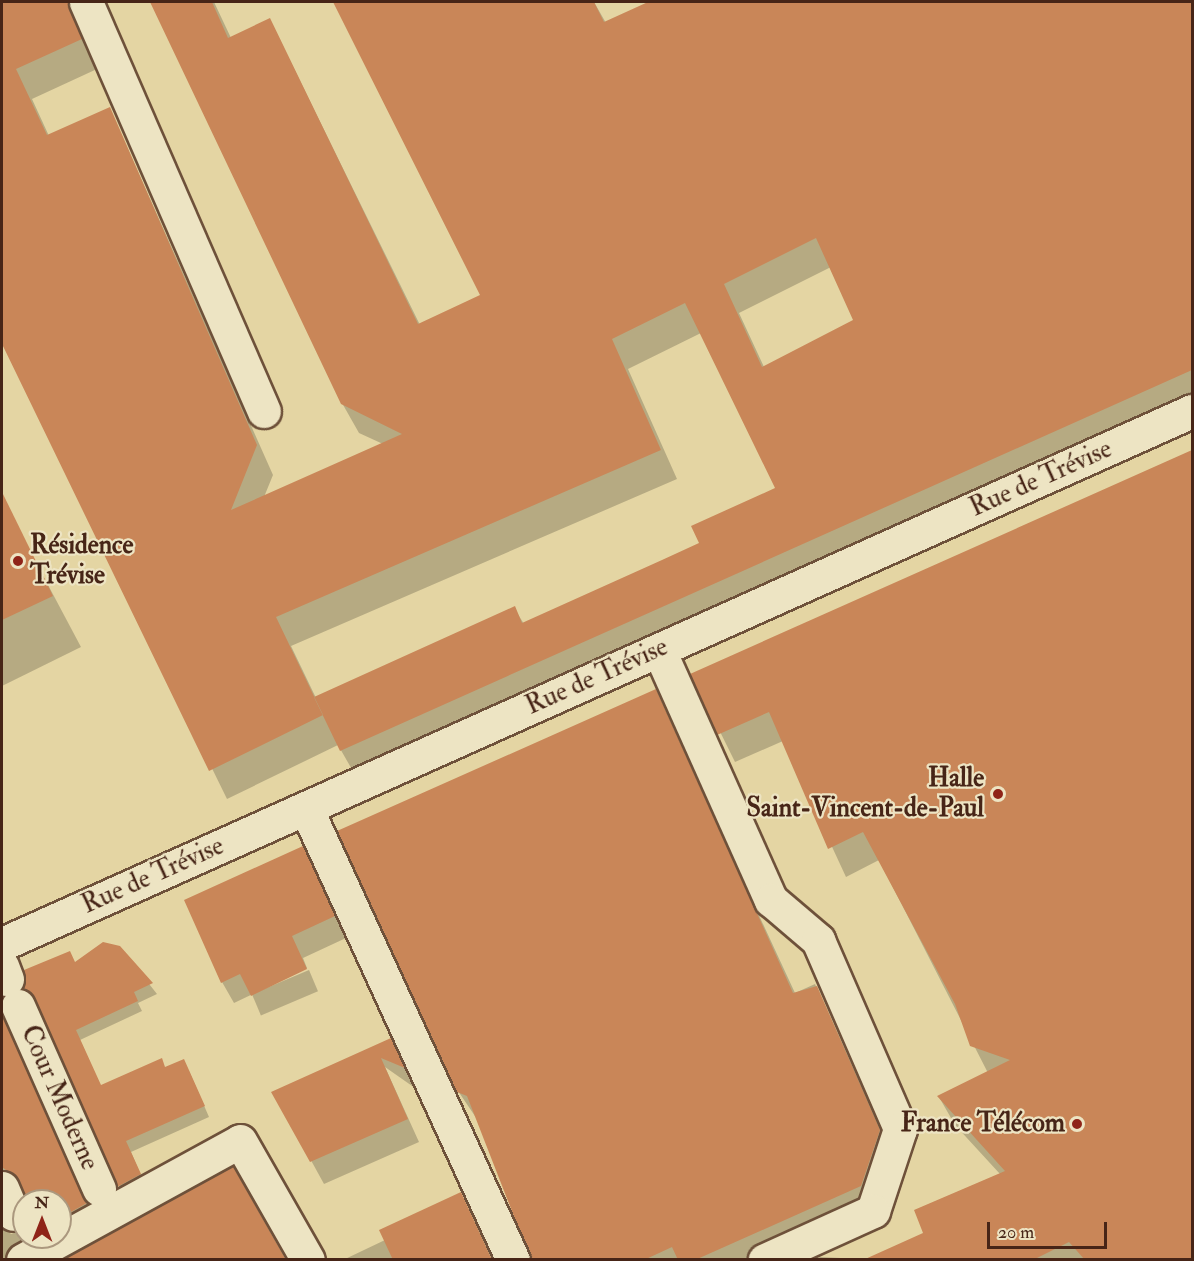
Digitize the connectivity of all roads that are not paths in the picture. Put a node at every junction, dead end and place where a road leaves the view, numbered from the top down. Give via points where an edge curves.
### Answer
1 (86, 2) edge
2 (264, 411) dead end
3 (1192, 411) edge
4 (659, 650) junction
5 (306, 808) junction
6 (2, 944) edge
7 (9, 984) edge
8 (99, 1189) dead end
9 (23, 1260) edge
10 (308, 1260) edge
11 (513, 1260) edge
12 (765, 1260) edge

1 - 2 street
3 - 4 street, Rue de Trévise
4 - 5 street, Rue de Trévise
4 - 12 street via 771,900 818,940 900,1129 873,1212
5 - 6 street, Rue de Trévise
5 - 11 street
7 - 8 street, Cour Moderne
9 - 10 street via 240,1141

